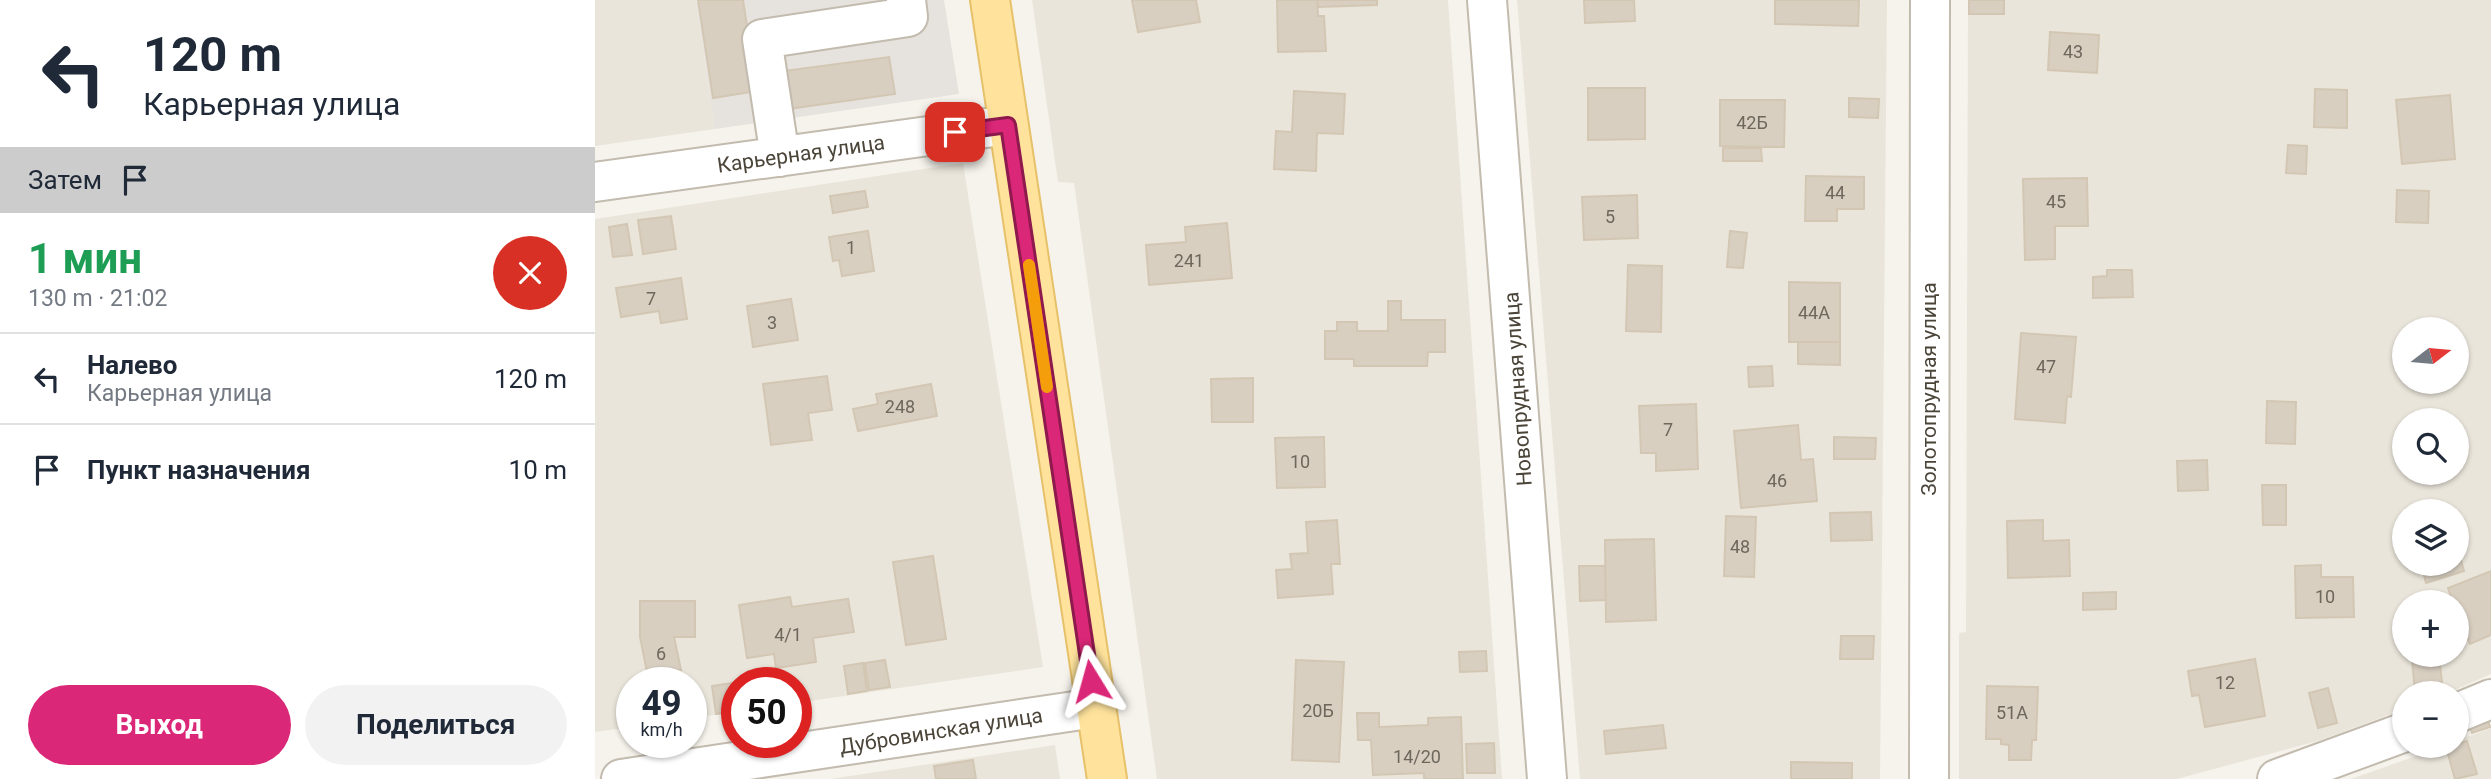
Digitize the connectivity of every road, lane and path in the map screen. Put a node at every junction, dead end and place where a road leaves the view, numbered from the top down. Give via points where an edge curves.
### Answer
1 (906, 0) edge
2 (990, 0) edge
3 (1487, 0) edge
4 (1930, 0) edge
5 (1008, 125) junction
6 (780, 157) junction
7 (595, 183) edge
8 (2491, 699) edge
9 (1095, 708) junction
10 (2469, 708) edge
11 (2392, 737) edge
12 (621, 779) edge
13 (1107, 779) edge
14 (1547, 779) edge
15 (1929, 779) edge
16 (2277, 779) edge

1 - 6 street via 908,17 762,38
2 - 5 main road
3 - 14 street, Новопрудная улица
4 - 15 street, Золотопрудная улица
5 - 6 street, Карьерная улица
5 - 9 main road
6 - 7 street, Карьерная улица
8 - 10 street
9 - 12 street, Дубровинская улица
9 - 13 main road
11 - 16 street

